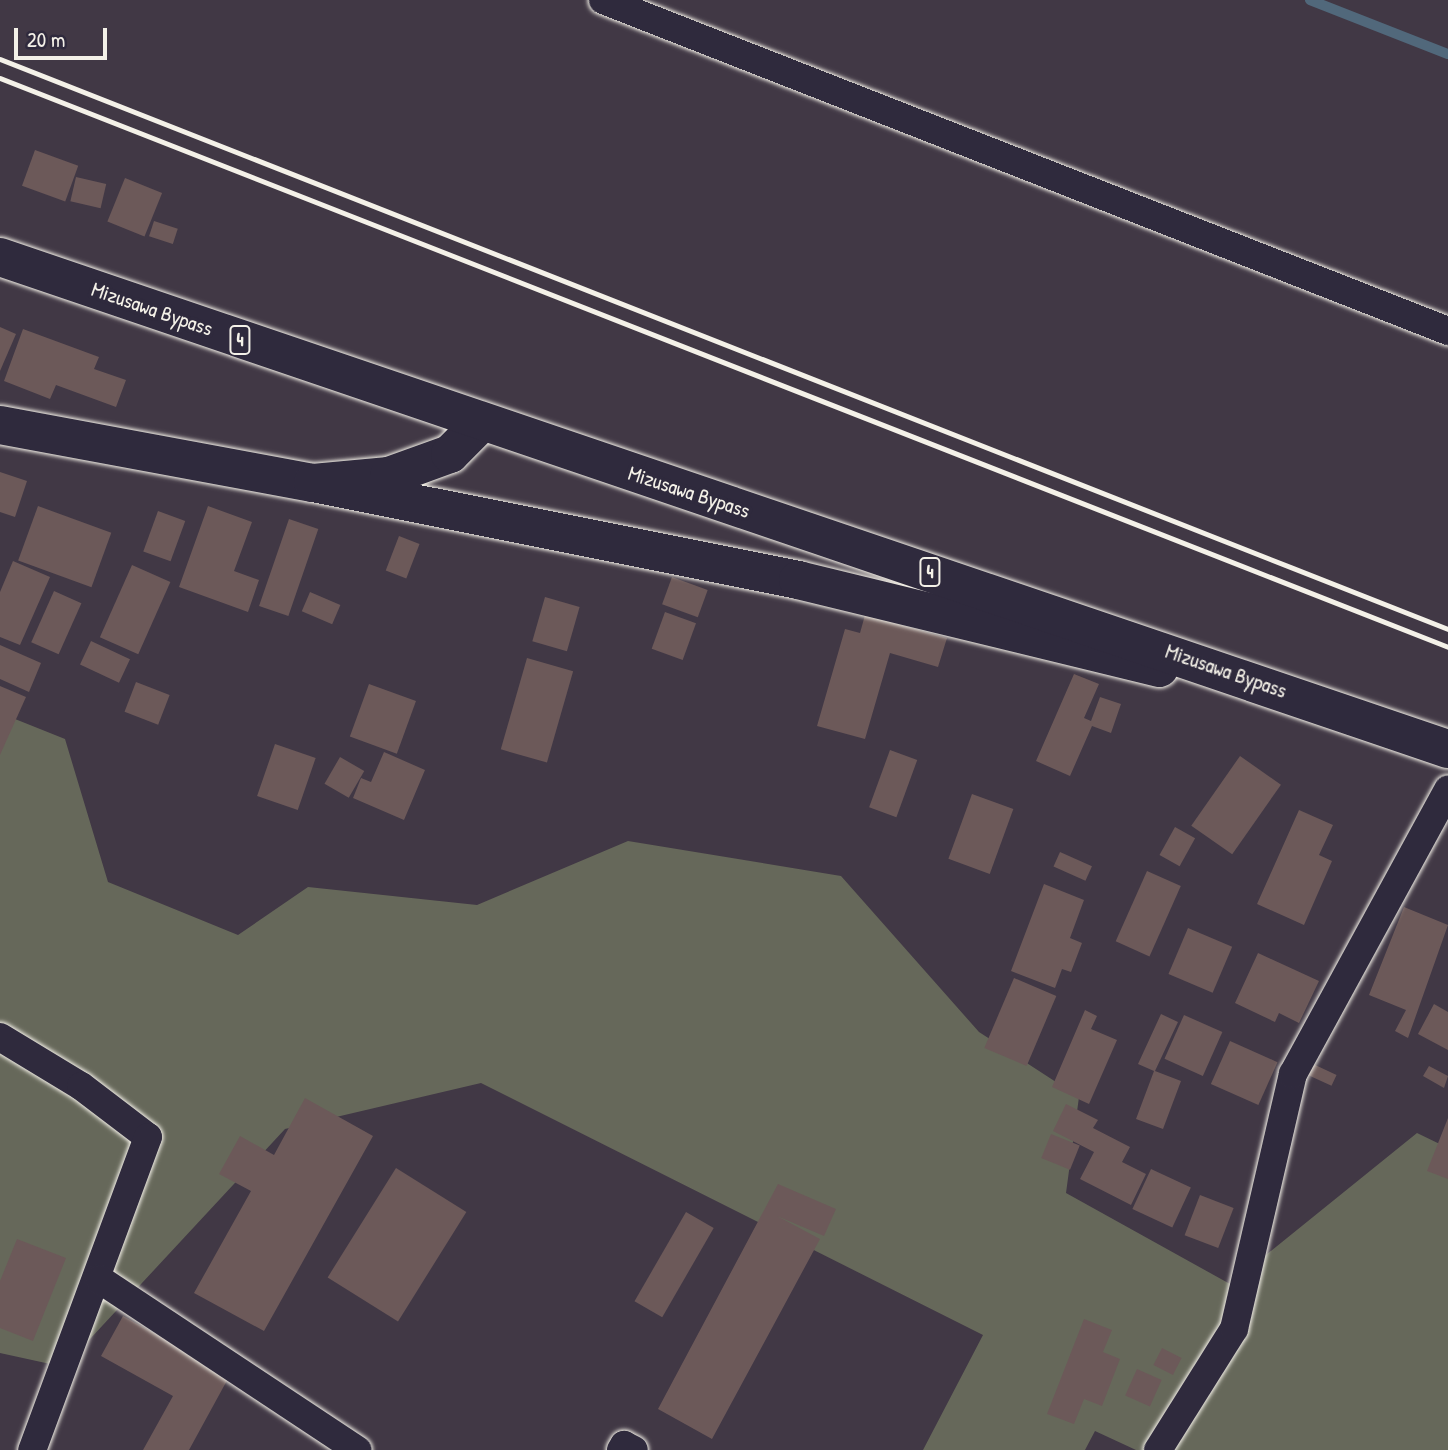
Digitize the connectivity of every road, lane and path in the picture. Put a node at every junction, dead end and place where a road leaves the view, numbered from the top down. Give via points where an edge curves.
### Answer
1 (603, 0) edge
2 (0, 257) edge
3 (1448, 331) edge
4 (481, 423) junction
5 (0, 425) edge
6 (313, 483) junction
7 (1378, 722) junction
8 (1448, 749) edge
9 (1448, 790) edge
10 (0, 1037) edge
11 (99, 1279) junction
12 (32, 1450) edge
13 (357, 1450) edge
14 (621, 1450) edge
15 (634, 1450) edge
16 (1158, 1450) edge

1 - 3 street
2 - 4 main road, Mizusawa Bypass / 4
4 - 6 main road via 450,454 389,476
4 - 7 main road, Mizusawa Bypass / 4
5 - 6 main road
6 - 7 main road via 812,583
7 - 8 main road, 4
9 - 16 street via 1293,1074 1234,1329 1206,1364
10 - 11 street via 81,1086 148,1137
11 - 12 street
11 - 13 street
14 - 15 street via 624,1445

